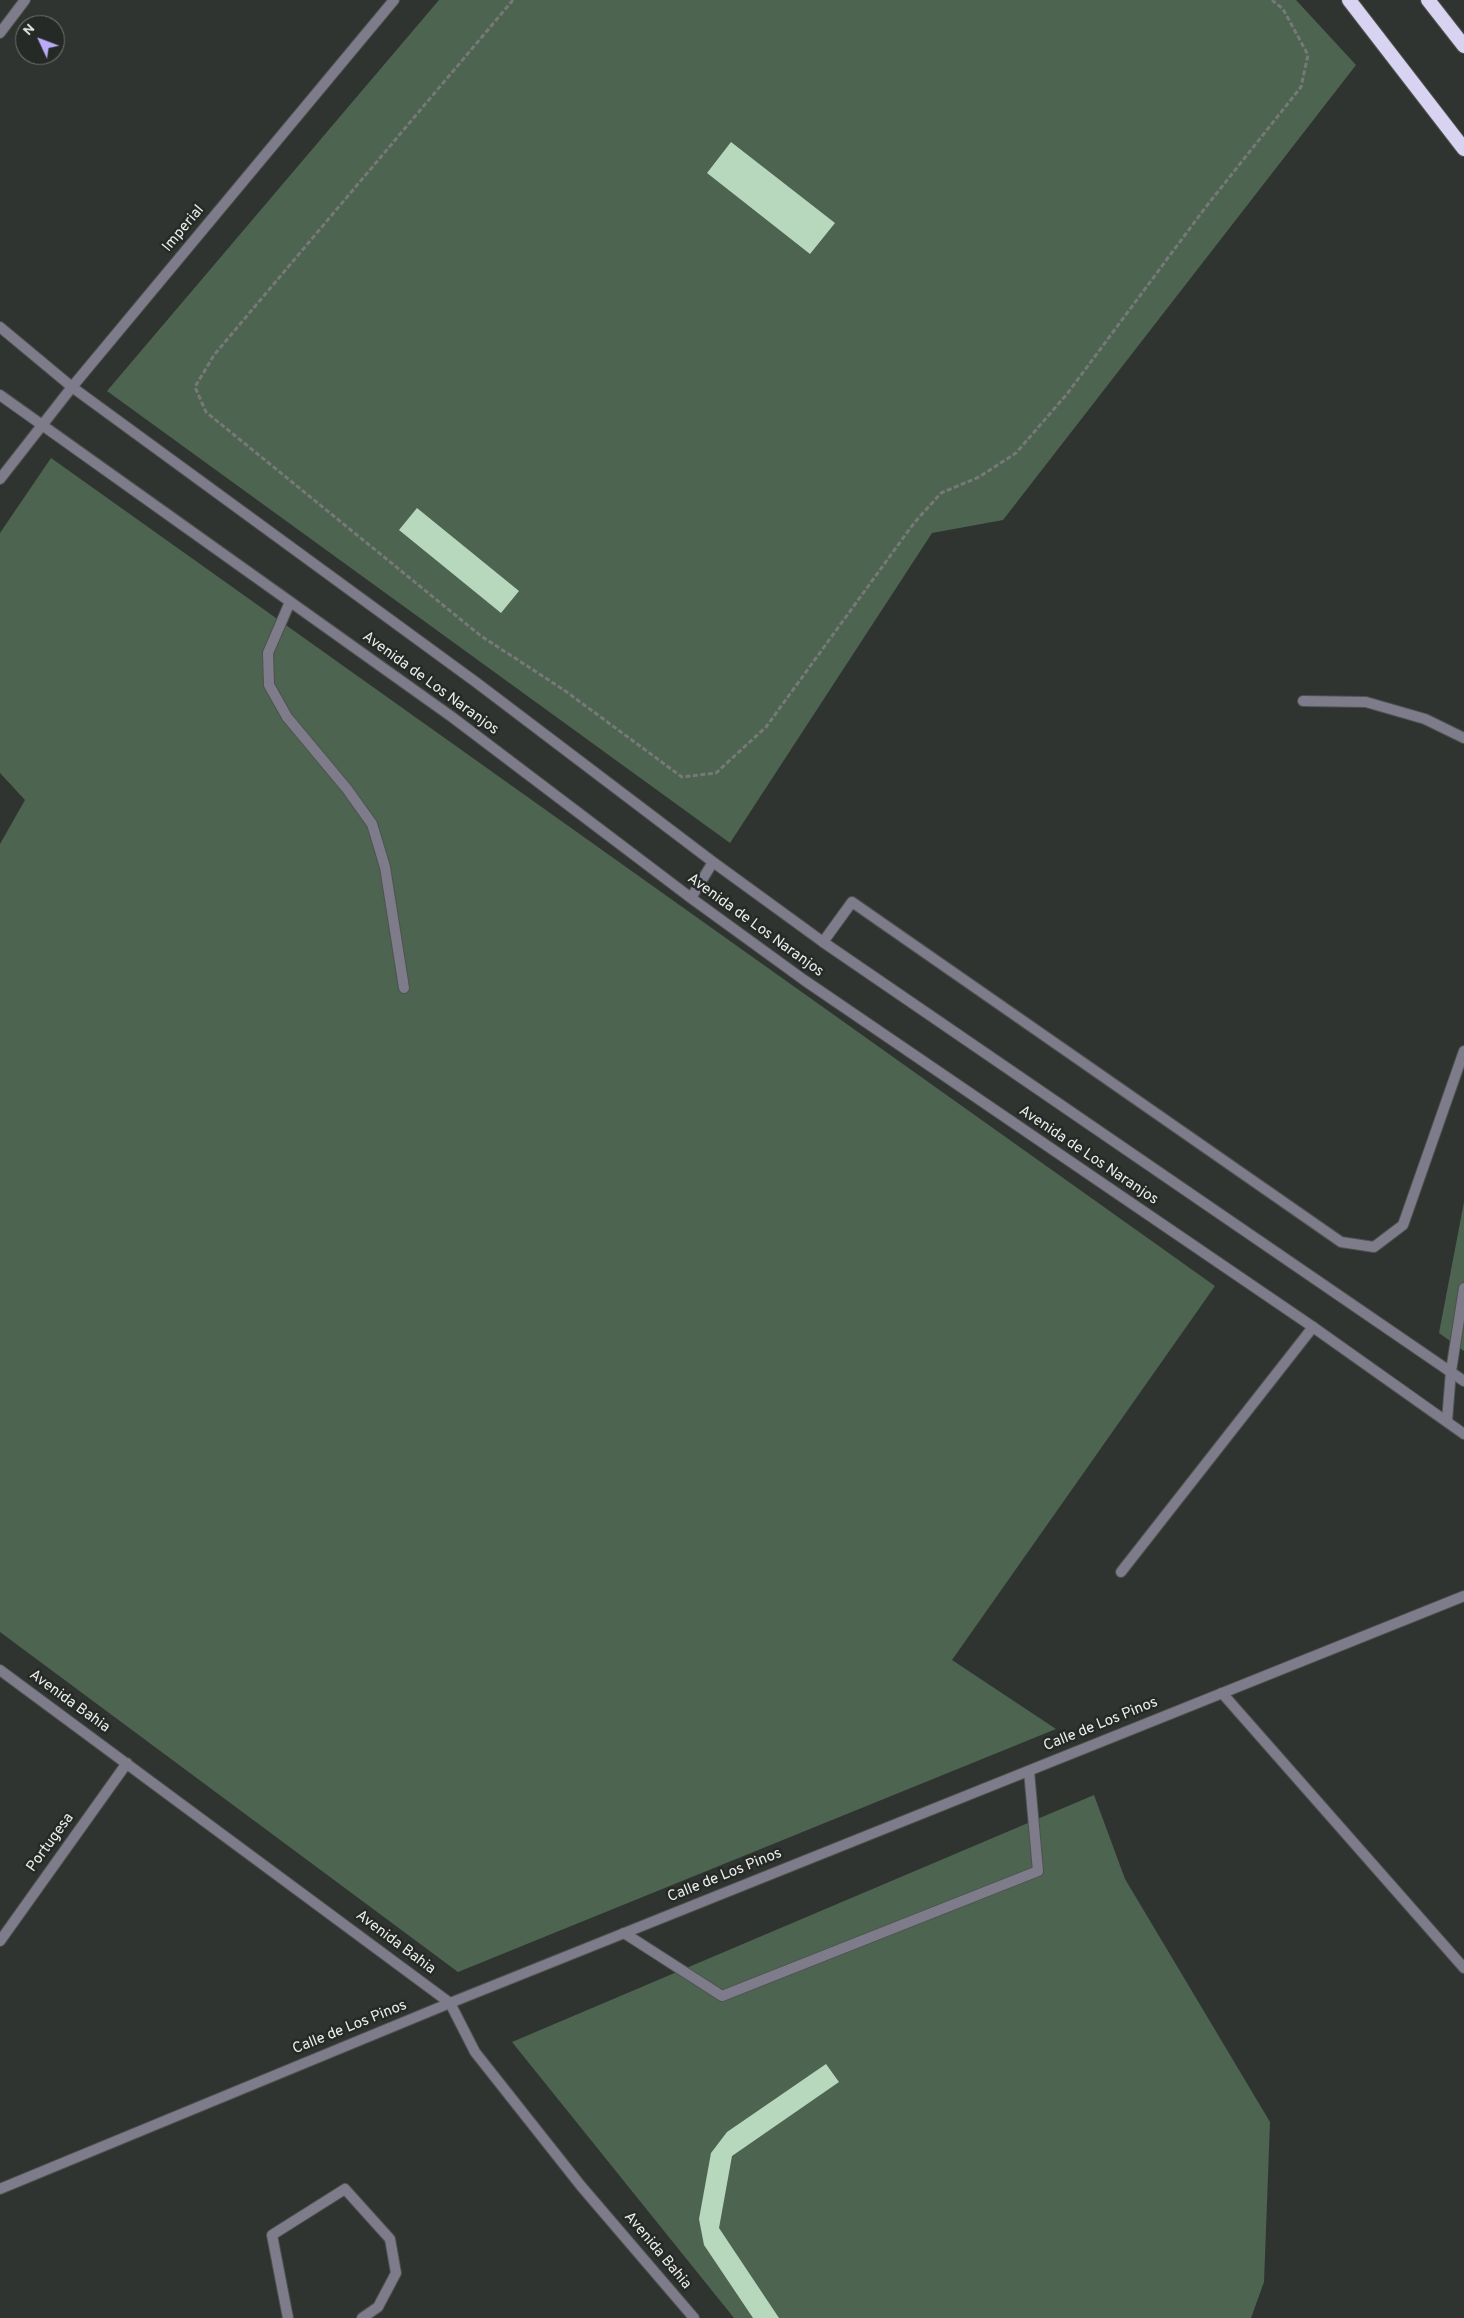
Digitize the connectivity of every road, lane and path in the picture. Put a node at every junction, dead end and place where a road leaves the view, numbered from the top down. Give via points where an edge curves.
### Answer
1 (25, 0) edge
2 (394, 0) edge
3 (512, 0) edge
4 (1272, 0) edge
5 (1349, 0) edge
6 (1428, 0) edge
7 (0, 33) edge
8 (1464, 46) edge
9 (1464, 150) edge
10 (0, 327) edge
11 (72, 387) junction
12 (0, 395) edge
13 (41, 425) junction
14 (0, 479) edge
15 (290, 602) junction
16 (1303, 701) dead end
17 (1464, 738) edge
18 (713, 862) junction
19 (691, 898) junction
20 (823, 942) junction
21 (404, 988) dead end
22 (1464, 1051) edge
23 (1464, 1288) edge
24 (1313, 1327) junction
25 (1451, 1371) junction
26 (1464, 1381) edge
27 (1447, 1421) junction
28 (1464, 1434) edge
29 (1121, 1572) dead end
30 (1464, 1596) edge
31 (0, 1670) edge
32 (1222, 1693) junction
33 (127, 1763) junction
34 (1029, 1771) junction
35 (624, 1933) junction
36 (0, 1941) edge
37 (1464, 1968) edge
38 (450, 2003) junction
39 (0, 2189) edge
40 (288, 2318) edge
41 (362, 2318) edge
42 (694, 2318) edge

1 - 7 street
2 - 11 street, Imperial
3 - 4 path via 214,355 195,386 206,412 481,636 564,690 682,777 716,773 766,727 914,523 941,493 979,477 1016,453 1067,394 1205,208 1301,86 1308,55 1283,9
5 - 9 highway
6 - 8 highway
10 - 11 street
11 - 13 street, Imperial
11 - 18 street, Avenida de Los Naranjos via 476,683
12 - 13 street
13 - 14 street, Imperial
13 - 15 street, Avenida de Los Naranjos
15 - 19 street, Avenida de Los Naranjos via 452,717
15 - 21 street via 268,653 269,685 287,717 372,824 386,867
16 - 17 street via 1366,702 1425,719
18 - 19 street
18 - 20 street, Avenida de Los Naranjos
19 - 24 street, Avenida de Los Naranjos via 804,980
20 - 22 street via 852,902 1341,1242 1374,1248 1403,1225
20 - 25 street, Avenida de Los Naranjos
23 - 25 street
24 - 27 street, Avenida de Los Naranjos
24 - 29 street
25 - 26 street, Avenida de Los Naranjos
25 - 27 street
27 - 28 street, Avenida de Los Naranjos
30 - 32 street, Calle de Los Pinos
31 - 33 street, Avenida Bahia
32 - 34 street, Calle de Los Pinos
32 - 37 street
33 - 36 street, Portugesa
33 - 38 street, Avenida Bahia
34 - 35 street, Calle de Los Pinos
34 - 35 street via 1038,1870 1028,1874 722,1996
35 - 38 street, Calle de Los Pinos
38 - 39 street, Calle de Los Pinos
38 - 42 street, Avenida Bahia via 475,2052 581,2186
40 - 41 street via 272,2235 345,2189 390,2240 396,2273 378,2307

